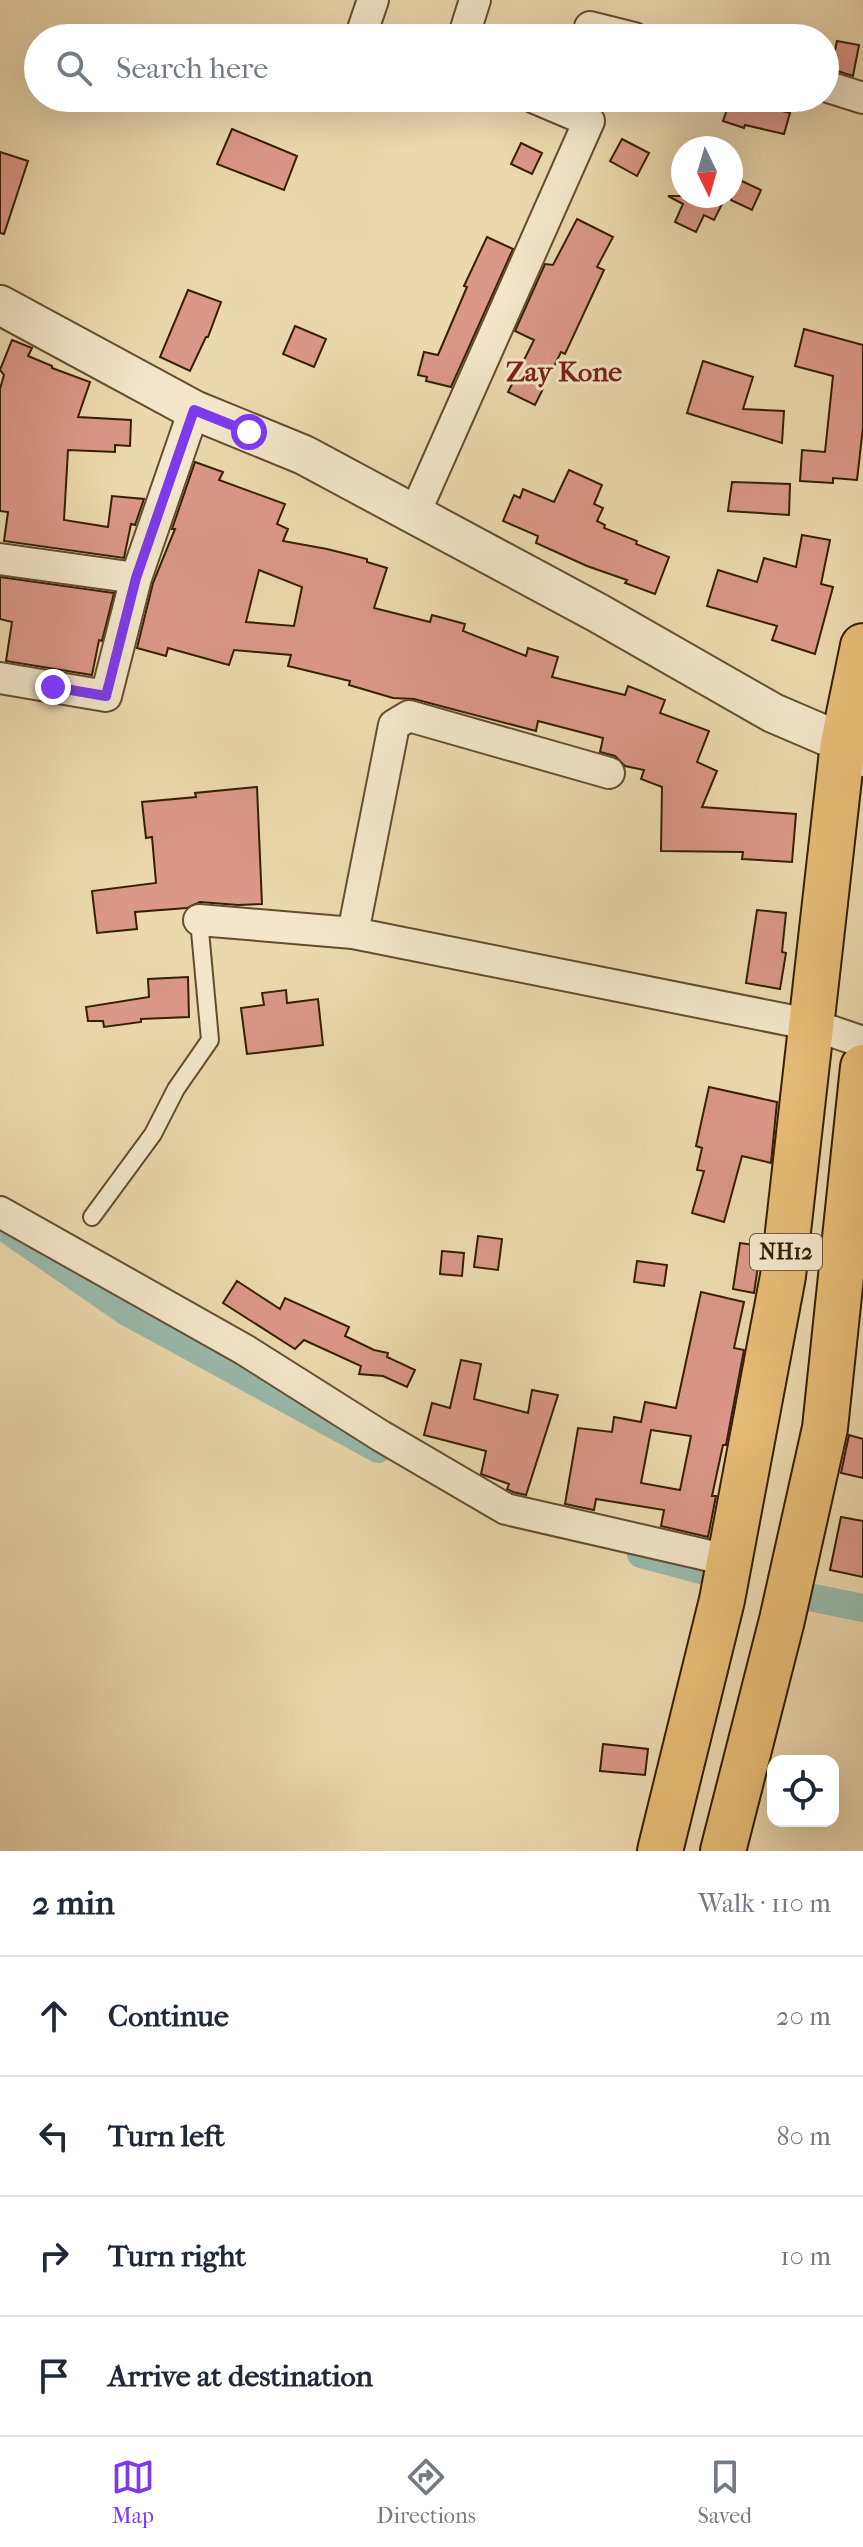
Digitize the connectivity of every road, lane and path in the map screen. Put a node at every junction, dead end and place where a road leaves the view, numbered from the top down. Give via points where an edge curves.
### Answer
1 (373, 0) edge
2 (475, 0) edge
3 (365, 24) edge
4 (467, 24) edge
5 (839, 90) edge
6 (863, 98) edge
7 (568, 112) edge
8 (0, 305) edge
9 (194, 410) junction
10 (414, 515) junction
11 (0, 559) edge
12 (136, 578) junction
13 (863, 646) edge
14 (0, 678) edge
15 (853, 750) edge
16 (609, 773) dead end
17 (199, 920) joint
18 (353, 933) junction
19 (813, 1025) junction
20 (863, 1042) edge
21 (863, 1067) edge
22 (0, 1212) edge
23 (92, 1217) dead end
24 (732, 1550) junction
25 (660, 1851) edge
26 (723, 1851) edge

1 - 3 street
2 - 4 street
5 - 6 street
7 - 10 street via 589,121
8 - 9 street
9 - 10 street via 304,455
9 - 12 street
10 - 15 street via 773,713
11 - 12 street
12 - 14 street via 106,696
13 - 15 highway, NH12
15 - 19 highway, NH12
16 - 18 street via 409,716 394,725
17 - 18 street
17 - 23 lane via 210,1040 153,1134
18 - 19 street
19 - 20 street
19 - 24 highway, NH12 via 783,1276
21 - 26 highway, NH12 via 825,1428
22 - 24 street via 245,1350 506,1509 719,1558
24 - 25 highway, NH12

